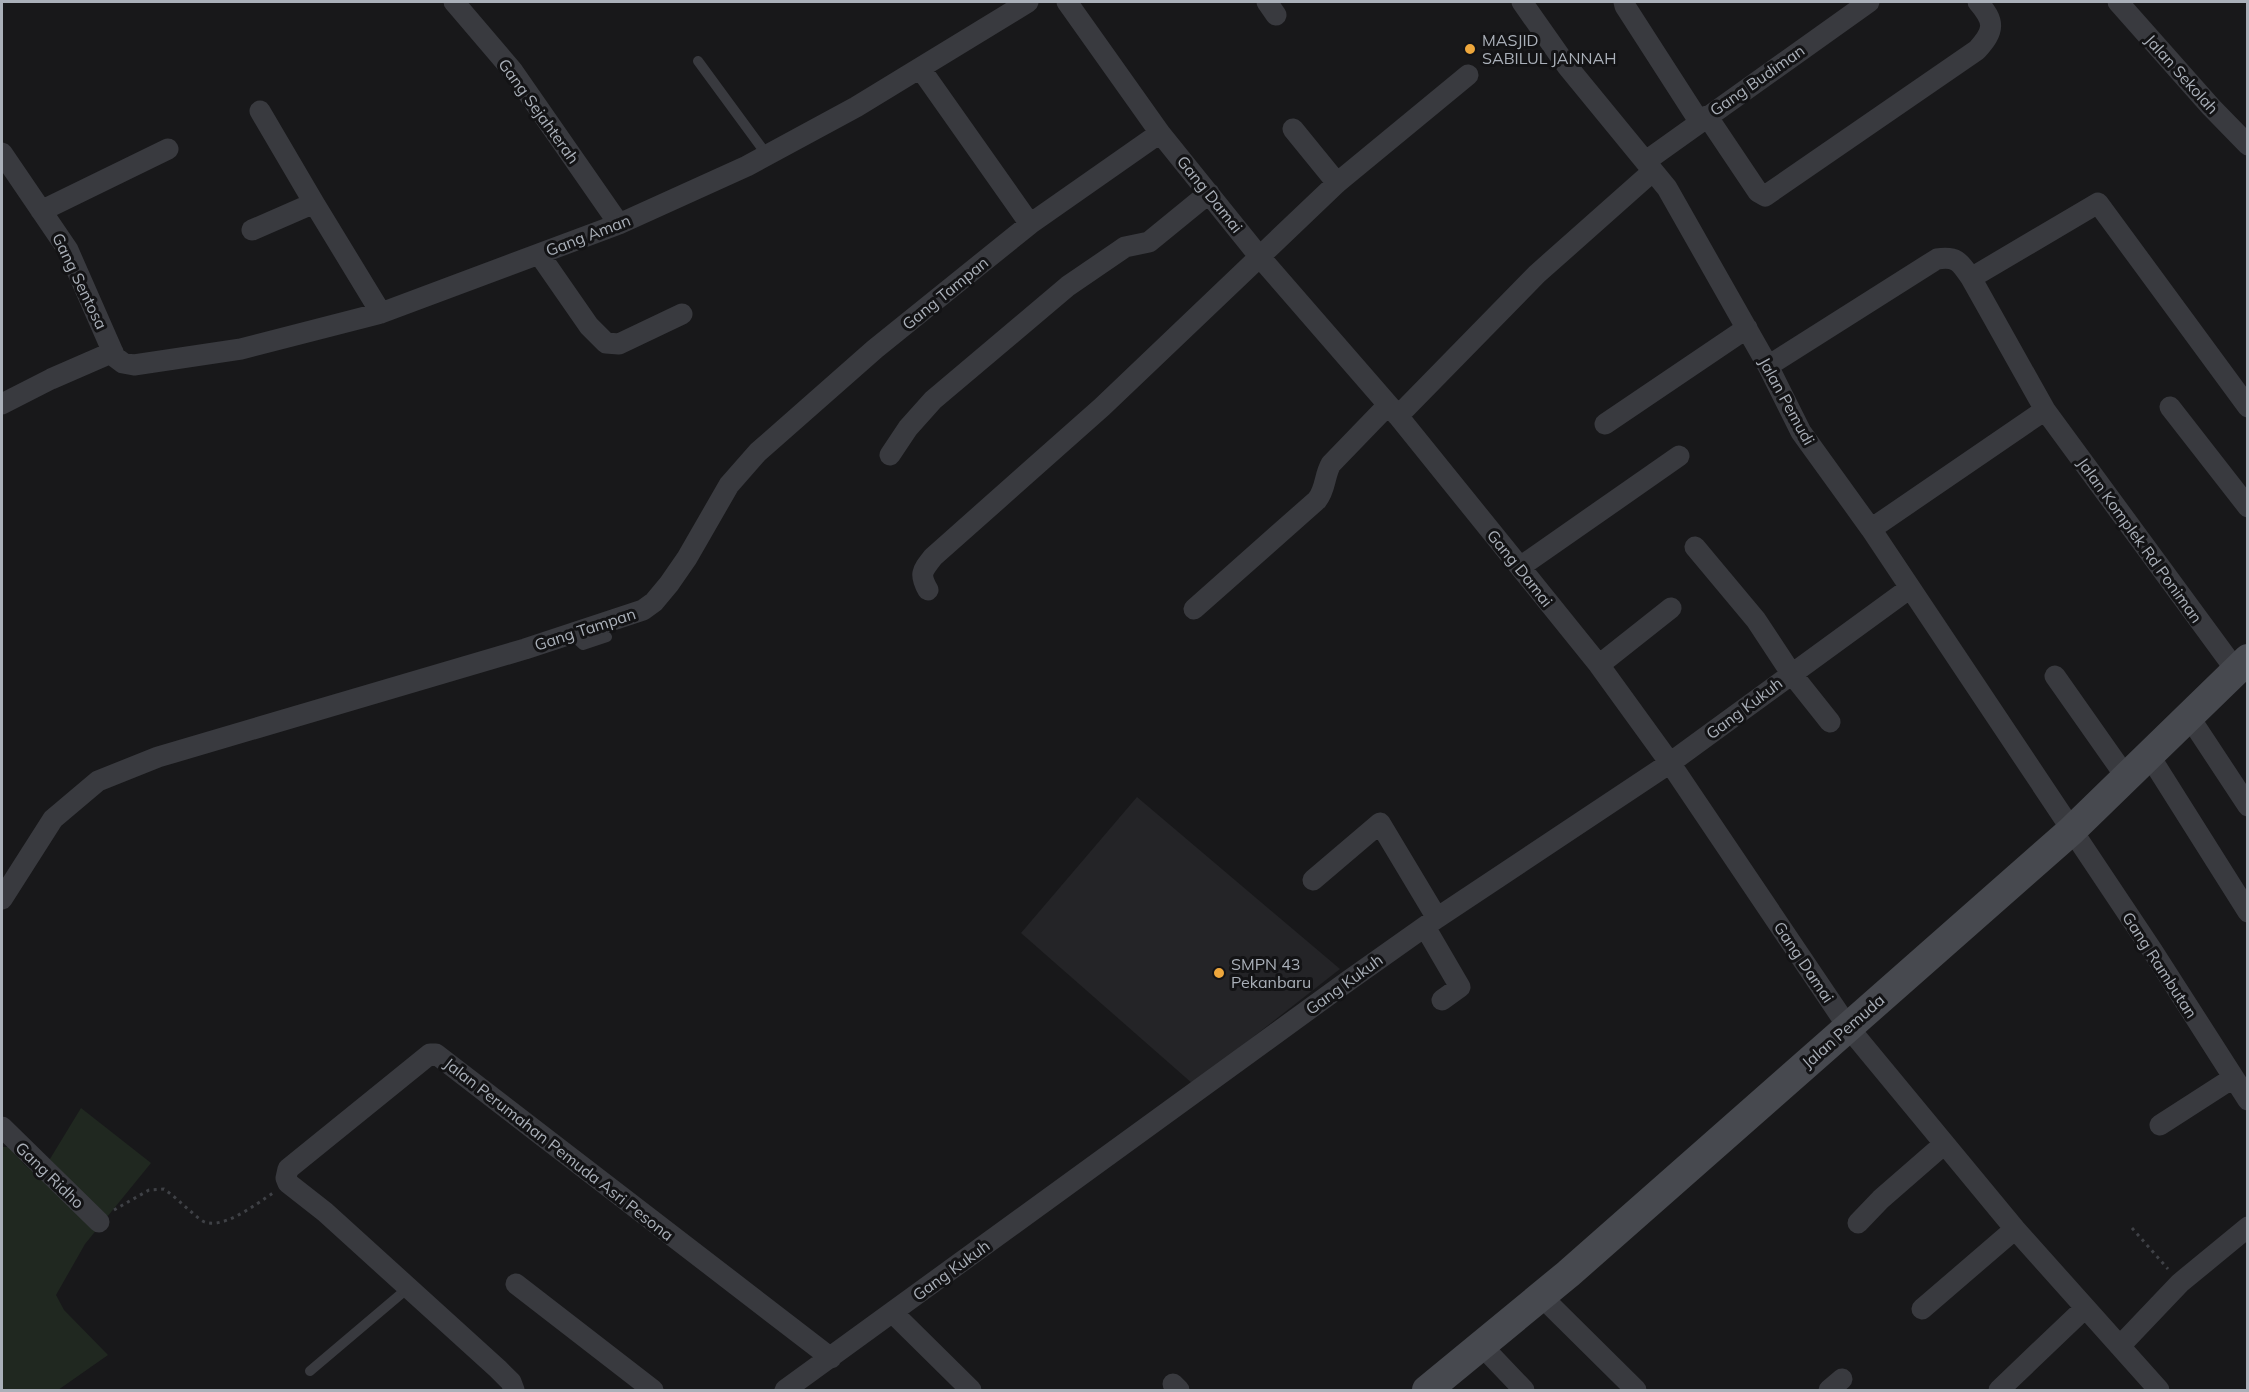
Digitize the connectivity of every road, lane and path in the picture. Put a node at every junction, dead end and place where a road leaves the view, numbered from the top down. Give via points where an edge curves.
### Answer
1 (454, 2) edge
2 (1028, 2) edge
3 (1067, 2) edge
4 (1522, 2) edge
5 (1624, 2) edge
6 (1869, 2) edge
7 (1978, 2) edge
8 (2118, 2) edge
9 (698, 61) dead end
10 (920, 68) junction
11 (1468, 75) dead end
12 (260, 111) dead end
13 (1703, 118) junction
14 (1293, 129) dead end
15 (1160, 133) junction
16 (2247, 145) edge
17 (168, 149) dead end
18 (2, 153) edge
19 (768, 155) junction
20 (1649, 166) junction
21 (1337, 183) junction
22 (1209, 193) junction
23 (314, 203) junction
24 (41, 211) junction
25 (620, 224) junction
26 (1030, 224) junction
27 (252, 230) dead end
28 (539, 254) junction
29 (1259, 256) junction
30 (1971, 278) junction
31 (381, 313) junction
32 (682, 314) dead end
33 (1747, 328) junction
34 (113, 352) junction
35 (1768, 366) junction
36 (2, 404) edge
37 (2170, 407) dead end
38 (2247, 407) edge
39 (2045, 410) junction
40 (1393, 411) junction
41 (1605, 424) dead end
42 (890, 455) dead end
43 (1679, 456) dead end
44 (2247, 507) edge
45 (1871, 529) junction
46 (1695, 547) dead end
47 (1520, 567) junction
48 (1910, 588) junction
49 (928, 590) dead end
50 (1671, 608) dead end
51 (1194, 609) dead end
52 (571, 634) junction
53 (607, 637) dead end
54 (2241, 664) edge
55 (1599, 665) junction
56 (1791, 673) junction
57 (2055, 676) dead end
58 (2188, 715) junction
59 (1830, 722) dead end
60 (2149, 755) junction
61 (1670, 763) junction
62 (2126, 777) junction
63 (2247, 806) edge
64 (2071, 831) junction
65 (1312, 880) dead end
66 (2, 899) edge
67 (2247, 912) edge
68 (1431, 923) junction
69 (1442, 1000) dead end
70 (1848, 1027) junction
71 (2233, 1078) junction
72 (2247, 1100) edge
73 (2160, 1125) dead end
74 (2, 1128) edge
75 (1943, 1146) junction
76 (288, 1183) junction
77 (99, 1222) joint
78 (1858, 1223) dead end
79 (2247, 1227) edge
80 (2132, 1228) dead end
81 (2015, 1229) junction
82 (2180, 1283) junction
83 (516, 1284) dead end
84 (408, 1287) junction
85 (1541, 1296) junction
86 (2085, 1308) junction
87 (1922, 1309) dead end
88 (893, 1313) junction
89 (1482, 1346) junction
90 (2120, 1346) junction
91 (831, 1358) junction
92 (310, 1371) dead end
93 (514, 1390) edge
94 (653, 1390) edge
95 (785, 1390) edge
96 (972, 1390) edge
97 (1427, 1390) edge
98 (1524, 1390) edge
99 (1636, 1390) edge
100 (1999, 1390) edge
101 (2159, 1390) edge

1 - 25 street, Gang Sejahterah via 512,70
2 - 10 street, Gang Aman
3 - 15 street, Gang Damai
4 - 20 street, Jalan Pemudi via 1567,66
5 - 13 street
6 - 13 street, Gang Budiman
7 - 13 street via 1992,28 1977,50 1765,196
8 - 16 street, Jalan Sekolah
9 - 19 lane
10 - 19 street, Gang Aman
10 - 26 street
11 - 21 street
12 - 23 street
13 - 20 street, Gang Budiman
14 - 21 street
15 - 22 street, Gang Damai
15 - 26 street, Gang Tampan
17 - 24 street
18 - 24 street, Gang Sentosa
19 - 25 street, Gang Aman
20 - 33 street, Jalan Pemudi via 1667,188
20 - 40 street, Gang Budiman
21 - 29 street
22 - 29 street, Gang Damai
22 - 42 street via 1149,242 1125,247 1068,286 933,400
23 - 27 street
23 - 31 street
24 - 34 street, Gang Sentosa via 68,250
25 - 28 street, Gang Aman
26 - 52 street, Gang Tampan via 875,349 758,452 729,485 687,558 654,602 643,610
28 - 31 street, Gang Aman
28 - 32 street via 589,326 606,343 619,344
29 - 40 street, Gang Damai
29 - 49 street via 1102,407 933,557 922,573
30 - 35 street, Jalan Komplek Rd Poniman via 1954,259 1937,259
30 - 38 street via 2098,203
30 - 39 street, Jalan Komplek Rd Poniman
31 - 34 street, Gang Aman via 241,350 134,365 123,363
33 - 35 street, Jalan Pemudi
33 - 41 street
34 - 36 street
35 - 45 street, Jalan Pemudi via 1801,432
37 - 44 street
39 - 45 street
39 - 54 street, Jalan Komplek Rd Poniman
40 - 47 street, Gang Damai
40 - 51 street, Gang Budiman via 1331,464 1317,500
43 - 47 street
45 - 48 street, Jalan Pemudi
46 - 56 street via 1756,620
47 - 55 street, Gang Damai
48 - 56 street, Gang Kukuh
48 - 64 street, Jalan Pemudi
50 - 55 street
52 - 53 lane via 583,645
52 - 66 street, Gang Tampan via 118,771 98,781 53,819
54 - 58 main road, Jalan Pemuda
55 - 61 street, Gang Damai
56 - 59 street
56 - 61 street, Gang Kukuh
57 - 62 street
58 - 60 main road, Jalan Pemuda
58 - 63 street
60 - 62 main road, Jalan Pemuda
60 - 67 street
61 - 68 street, Gang Kukuh
61 - 70 street, Gang Damai
62 - 64 main road, Jalan Pemuda
64 - 70 main road, Jalan Pemuda
64 - 71 street, Gang Rambutan
65 - 68 street via 1380,823
68 - 69 street via 1460,987
68 - 88 street, Gang Kukuh
70 - 75 street, Gang Damai
70 - 85 main road, Jalan Pemuda
71 - 72 street, Gang Rambutan
71 - 73 street
74 - 77 street, Gang Ridho
75 - 78 street
75 - 81 street, Gang Damai
76 - 77 path via 217,1225 203,1222 164,1189 149,1190
76 - 84 street
76 - 91 street, Jalan Perumahan Pemuda Asri Pesona via 288,1169 430,1054 436,1054
79 - 82 street
80 - 82 path
81 - 86 street, Gang Damai
81 - 87 street
82 - 90 street
83 - 94 street
84 - 92 lane
84 - 93 street via 498,1369
85 - 89 main road, Jalan Pemuda
85 - 99 street
86 - 90 street, Gang Damai
86 - 100 street
88 - 91 street, Gang Kukuh
88 - 96 street
89 - 97 main road, Jalan Pemuda
89 - 98 street
90 - 101 street, Gang Damai
91 - 95 street, Gang Kukuh

